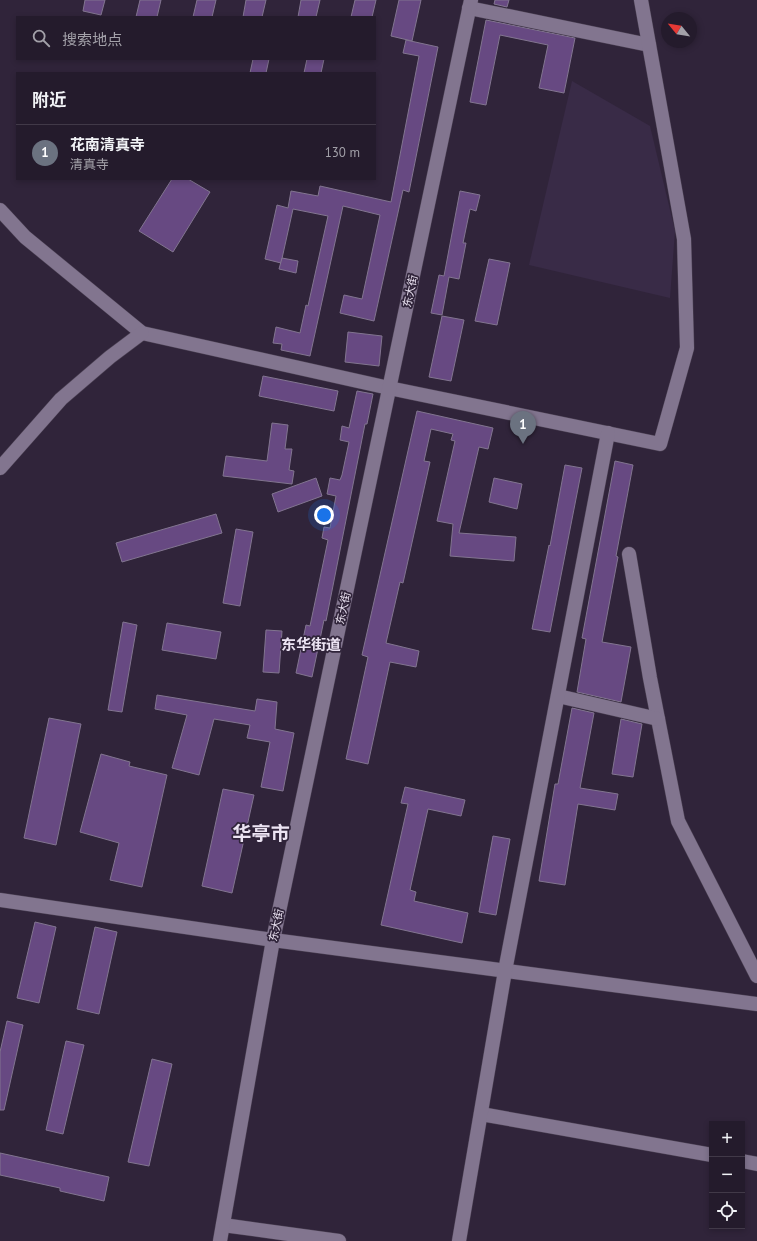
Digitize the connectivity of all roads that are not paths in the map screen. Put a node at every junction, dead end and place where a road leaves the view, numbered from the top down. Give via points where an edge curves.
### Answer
1 (641, 0) edge
2 (470, 4) edge
3 (649, 45) junction
4 (0, 210) edge
5 (142, 333) junction
6 (389, 388) junction
7 (608, 433) junction
8 (0, 468) edge
9 (629, 554) dead end
10 (558, 696) junction
11 (658, 719) junction
12 (0, 900) edge
13 (273, 940) junction
14 (505, 971) junction
15 (757, 976) edge
16 (757, 1004) edge
17 (481, 1114) junction
18 (709, 1154) edge
19 (745, 1162) edge
20 (757, 1164) edge
21 (223, 1225) junction
22 (220, 1241) edge
23 (339, 1241) edge
24 (459, 1241) edge

1 - 3 street
2 - 3 street
2 - 6 street, 东大街
3 - 7 street via 684,239 686,348 660,444
4 - 5 street via 25,237
5 - 6 street
5 - 8 street via 62,399
6 - 7 street
6 - 13 street, 东大街
7 - 10 street
9 - 11 street
10 - 11 street
10 - 14 street
11 - 15 street via 678,821
12 - 13 street
13 - 14 street
13 - 21 street, 东大街
14 - 16 street
14 - 17 street
17 - 18 street
17 - 24 street
19 - 20 street
21 - 22 street, 东大街
21 - 23 street

